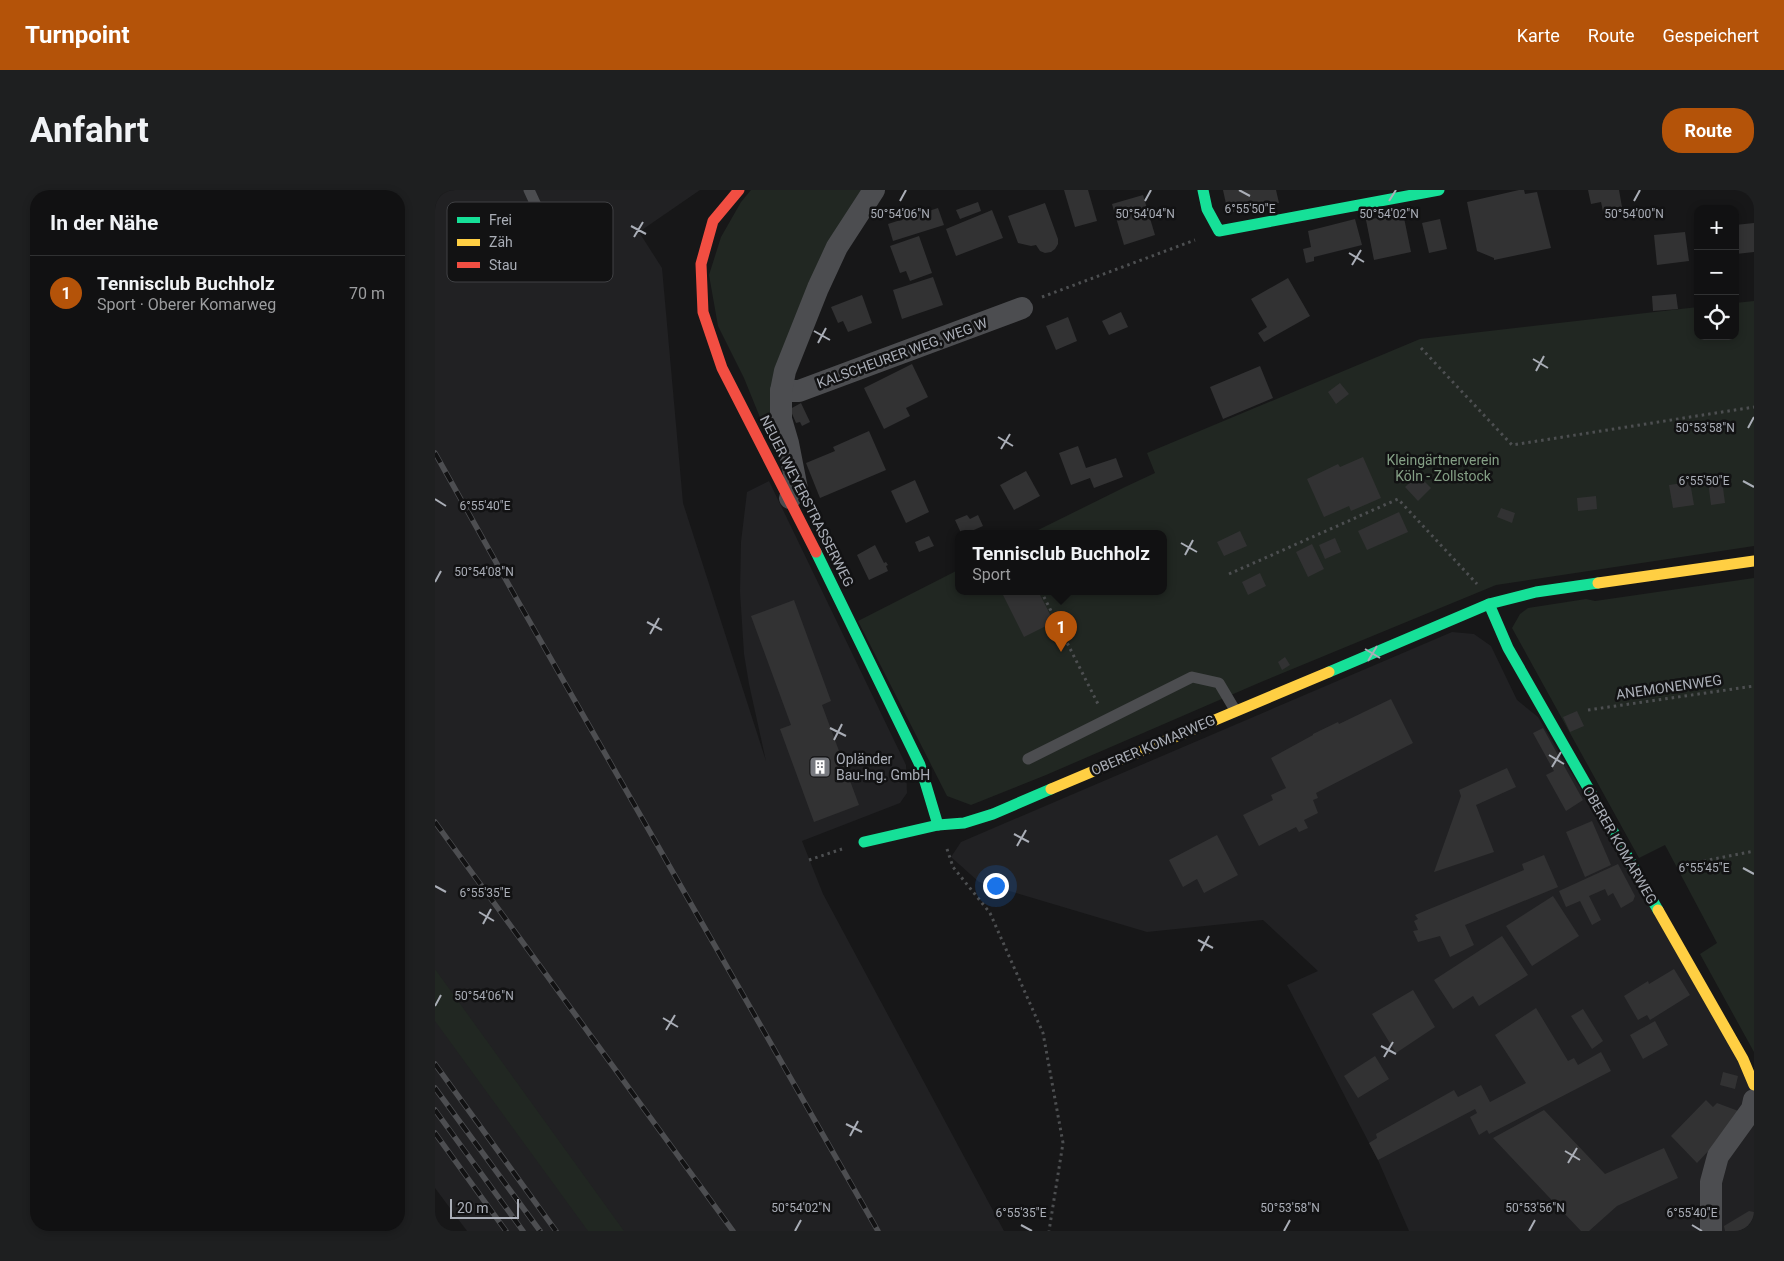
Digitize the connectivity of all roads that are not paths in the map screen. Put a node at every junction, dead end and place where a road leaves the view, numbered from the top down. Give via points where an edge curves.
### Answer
1 (529, 190) edge
2 (739, 190) edge
3 (874, 190) edge
4 (1203, 190) edge
5 (1439, 190) edge
6 (535, 202) edge
7 (1022, 308) road end
8 (781, 391) junction
9 (790, 498) junction
10 (1754, 561) edge
11 (1491, 603) junction
12 (1235, 710) junction
13 (1028, 759) dead end
14 (938, 825) junction
15 (864, 842) road end
16 (1754, 1085) edge
17 (1753, 1107) edge
18 (1711, 1231) edge

1 - 6 lane
2 - 9 street, NEUER WEYERSTRASSERWEG via 713,221 701,264 703,312 722,368
3 - 8 street via 837,246 785,372
4 - 5 street via 1207,209 1219,231
7 - 8 street, KALSCHEURER WEG, WEG W via 799,391
8 - 9 street via 781,419 797,489
9 - 14 street, NEUER WEYERSTRASSERWEG via 920,765
10 - 11 street, OBERER KOMARWEG via 1537,592
11 - 12 street, OBERER KOMARWEG
11 - 16 street, OBERER KOMARWEG via 1508,648 1743,1059
12 - 13 lane via 1219,682 1192,677
12 - 14 street, OBERER KOMARWEG via 993,814 964,823
14 - 15 street, OBERER KOMARWEG
17 - 18 street via 1718,1156 1711,1182

